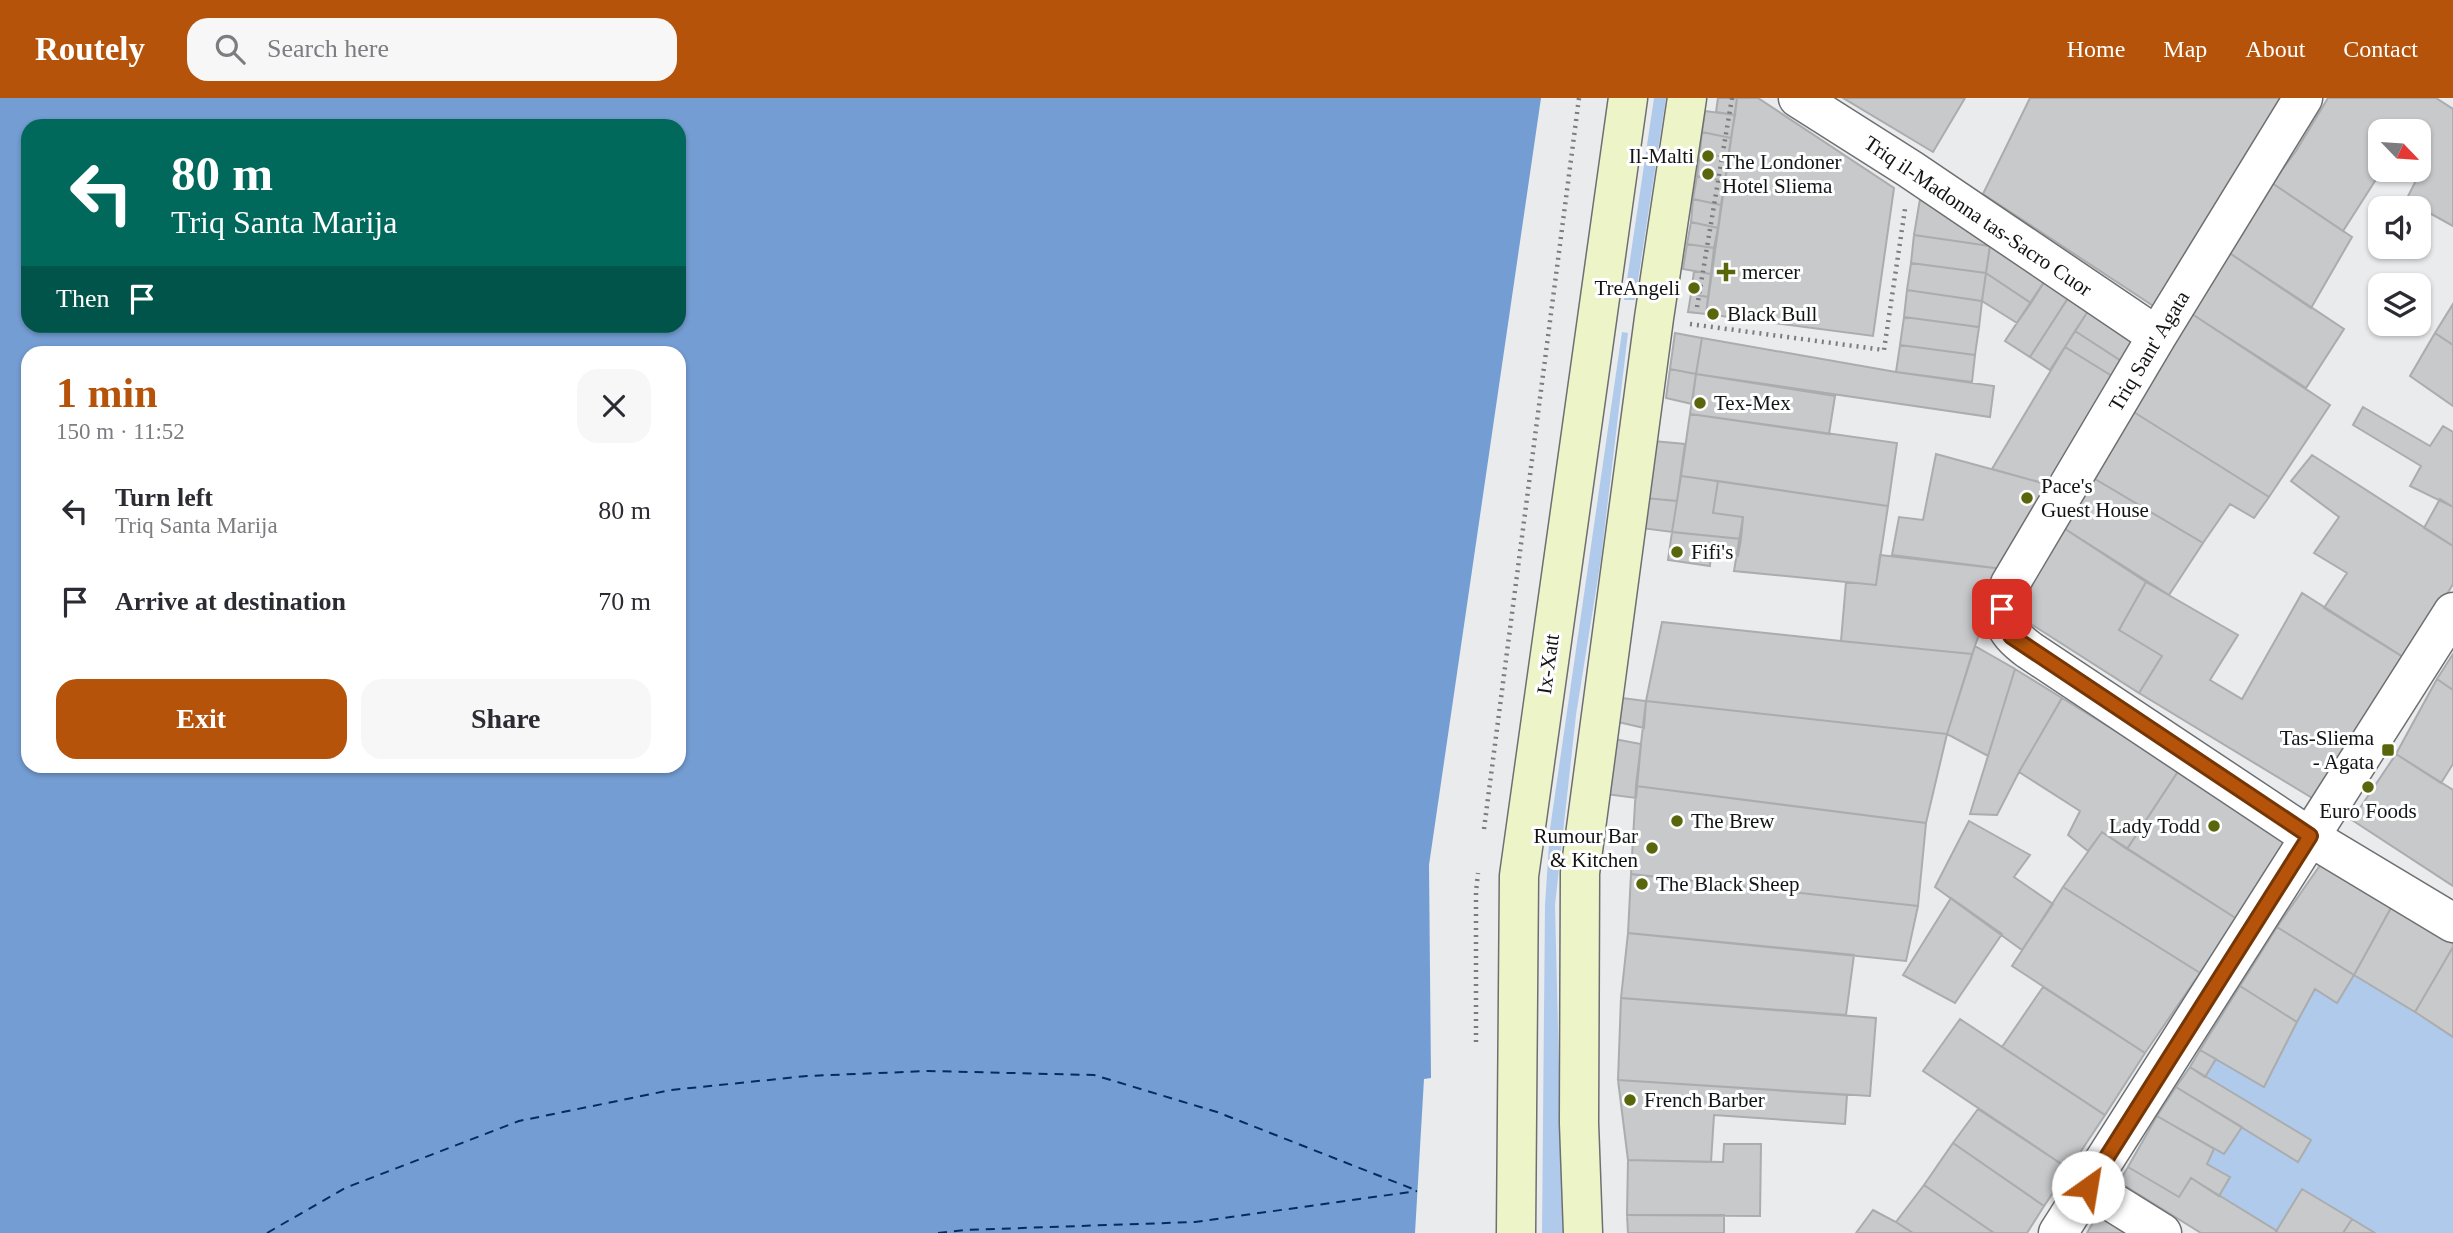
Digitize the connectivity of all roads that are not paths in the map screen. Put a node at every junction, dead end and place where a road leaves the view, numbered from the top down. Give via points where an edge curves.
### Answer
1 (1628, 98) edge
2 (1687, 98) edge
3 (1798, 98) edge
4 (2303, 98) edge
5 (2157, 336) junction
6 (2453, 612) edge
7 (2310, 836) junction
8 (2453, 923) edge
9 (2088, 1187) junction
10 (1516, 1233) edge
11 (1583, 1233) edge
12 (2058, 1233) edge
13 (2162, 1233) edge

1 - 10 main road, Ix-Xatt via 1519,876
2 - 11 main road via 1580,873
3 - 5 street, Triq il-Madonna tas-Sacro Cuor
4 - 5 street, Triq Sant' Agata
5 - 7 street, Triq Sant' Agata via 2010,584 2002,609 2011,636
6 - 7 street
7 - 8 street
7 - 9 street
9 - 12 street
9 - 13 street

